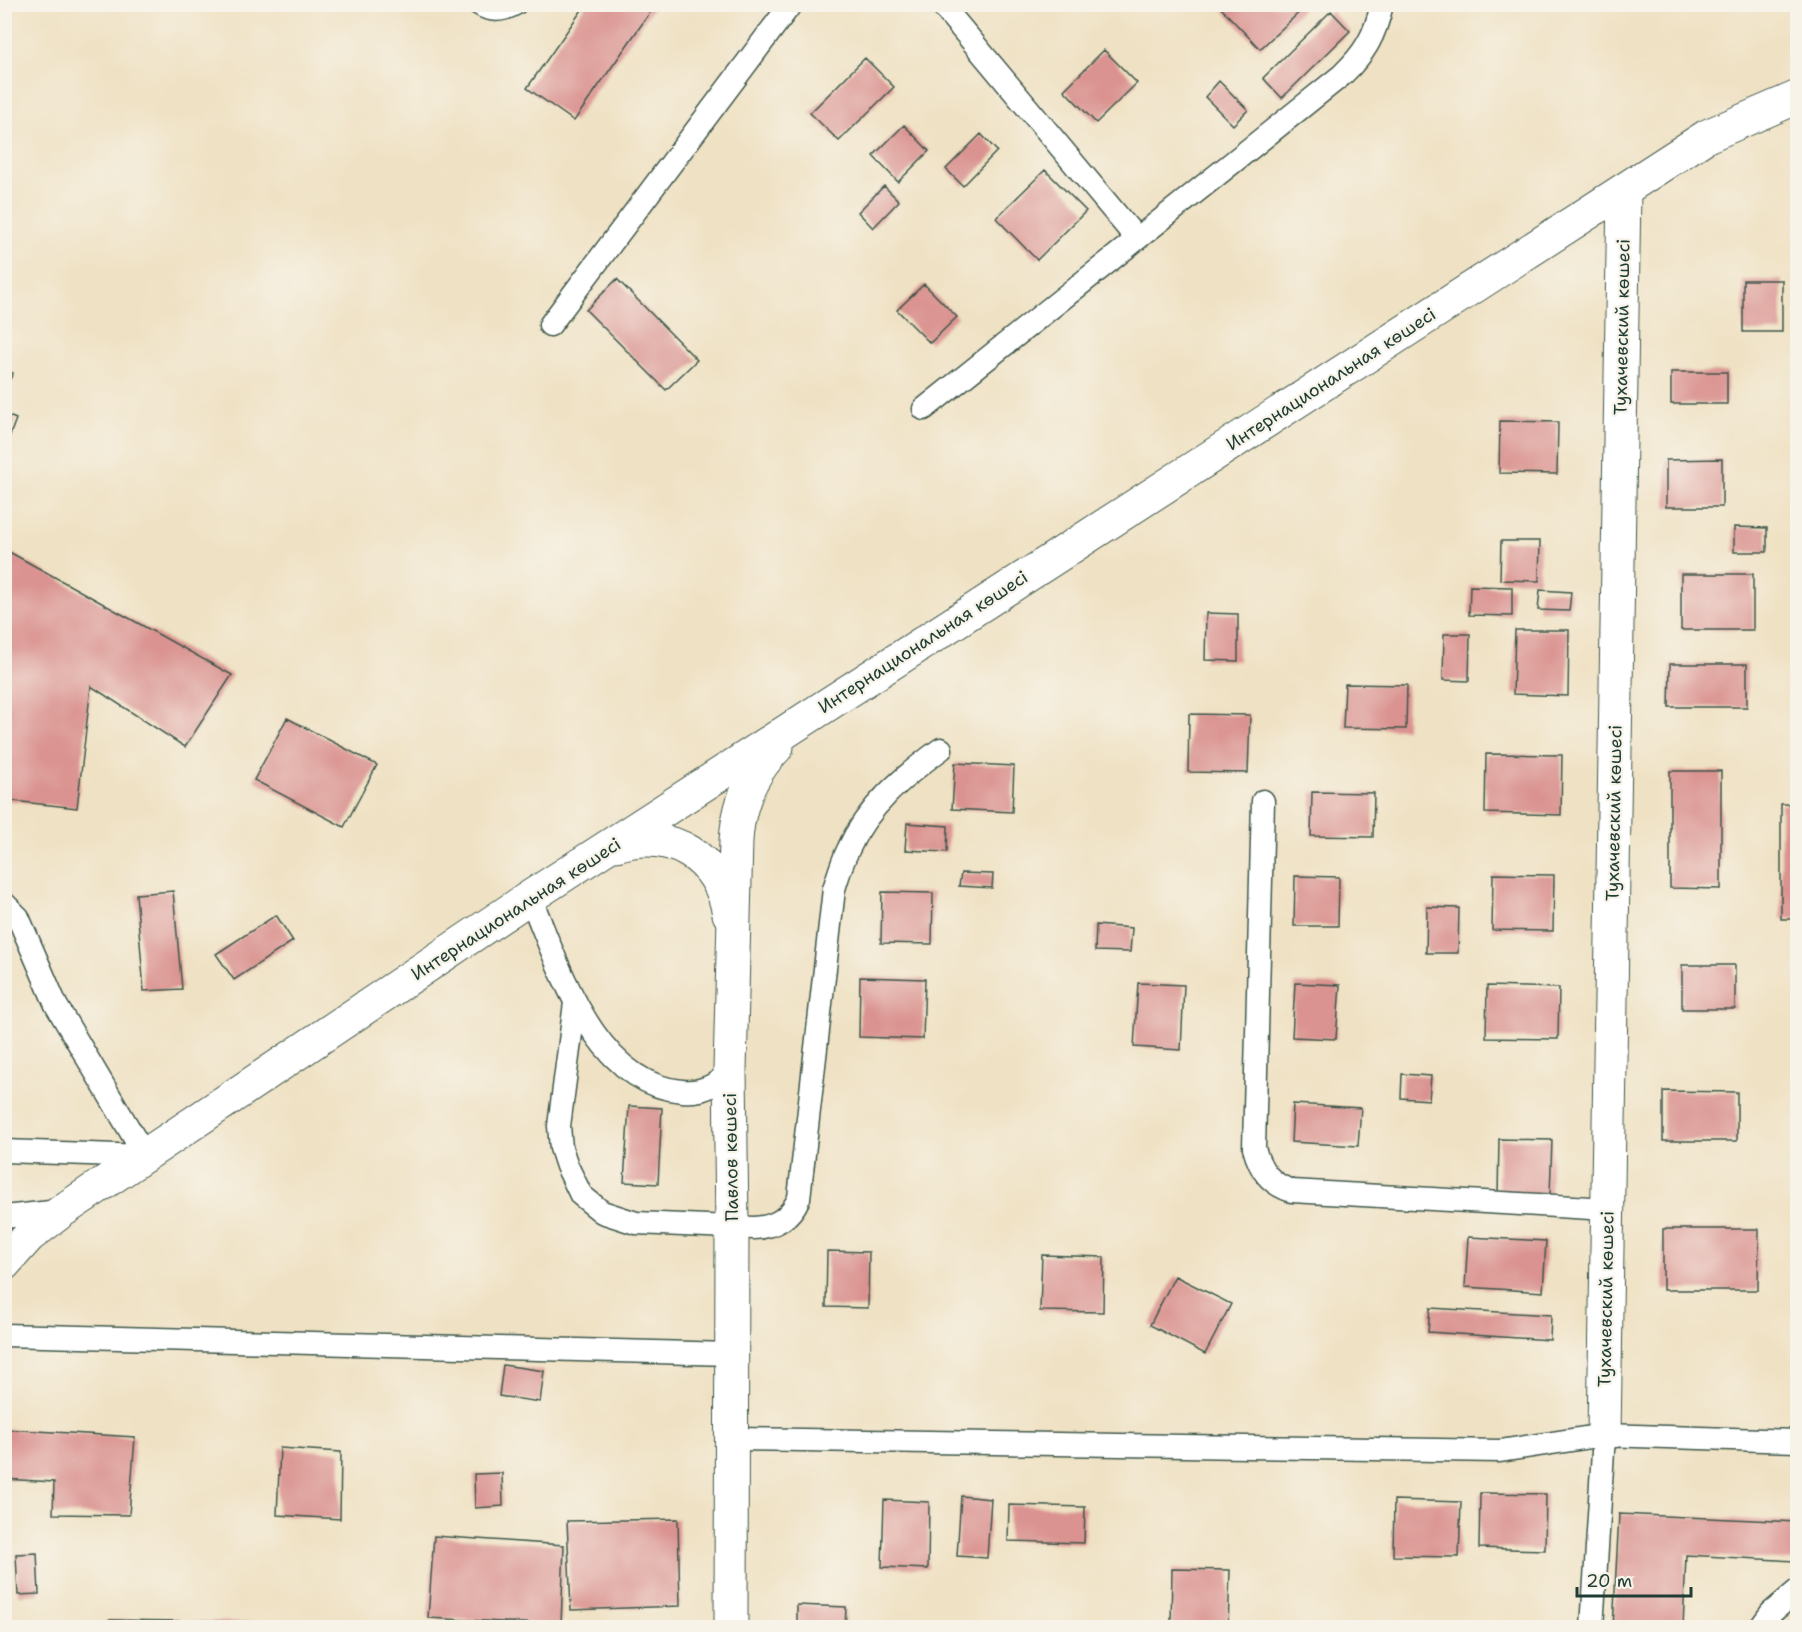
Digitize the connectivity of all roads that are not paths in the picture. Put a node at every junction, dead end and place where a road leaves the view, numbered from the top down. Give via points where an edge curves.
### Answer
1 (479, 4) edge
2 (515, 4) edge
3 (790, 4) edge
4 (941, 4) edge
5 (1382, 4) edge
6 (1797, 97) edge
7 (1624, 190) junction
8 (1137, 239) junction
9 (550, 325) dead end
10 (924, 409) dead end
11 (813, 714) junction
12 (941, 749) dead end
13 (1263, 801) dead end
14 (611, 846) junction
15 (530, 897) junction
16 (4, 903) edge
17 (733, 939) junction
18 (575, 1003) junction
19 (730, 1070) junction
20 (4, 1151) edge
21 (145, 1156) junction
22 (1608, 1209) junction
23 (62, 1211) junction
24 (4, 1217) edge
25 (732, 1227) junction
26 (4, 1264) edge
27 (4, 1335) edge
28 (731, 1354) junction
29 (1604, 1435) junction
30 (732, 1439) junction
31 (1797, 1441) edge
32 (1797, 1447) edge
33 (1797, 1590) edge
34 (731, 1628) edge
35 (1592, 1628) edge
36 (1760, 1628) edge

1 - 2 lane via 498,10
3 - 9 lane
4 - 8 lane
5 - 8 lane via 1371,41 1342,75
6 - 7 street, Интернациональная көшесі via 1707,136
7 - 11 street, Интернациональная көшесі
7 - 22 street, Тухачевский көшесі
8 - 10 lane
11 - 14 street, Интернациональная көшесі
11 - 17 street, Павлов көшесі via 774,749 743,798 737,819
12 - 25 lane via 898,782 873,810 848,849 834,889 795,1206 783,1220 764,1228
13 - 22 lane via 1254,1148 1266,1176 1279,1187 1292,1191
14 - 15 street, Интернациональная көшесі
14 - 17 street via 637,841 668,842 689,851 707,865 721,884
15 - 18 lane
15 - 21 street, Интернациональная көшесі
16 - 21 lane via 18,917 56,1005
17 - 19 street, Павлов көшесі
18 - 19 lane via 599,1041 639,1077 654,1084 672,1090 698,1090 718,1083
18 - 25 lane via 559,1126 561,1148 581,1195 602,1212 636,1223
19 - 25 street, Павлов көшесі
20 - 21 lane
21 - 23 street, Интернациональная көшесі
22 - 29 street, Тухачевский көшесі
23 - 24 lane
23 - 26 street, Интернациональная көшесі via 29,1236
25 - 28 street, Павлов көшесі
27 - 28 lane
28 - 30 street, Павлов көшесі
29 - 30 lane via 1500,1451
29 - 31 lane
29 - 32 lane
29 - 35 lane
30 - 34 street, Павлов көшесі
33 - 36 lane

